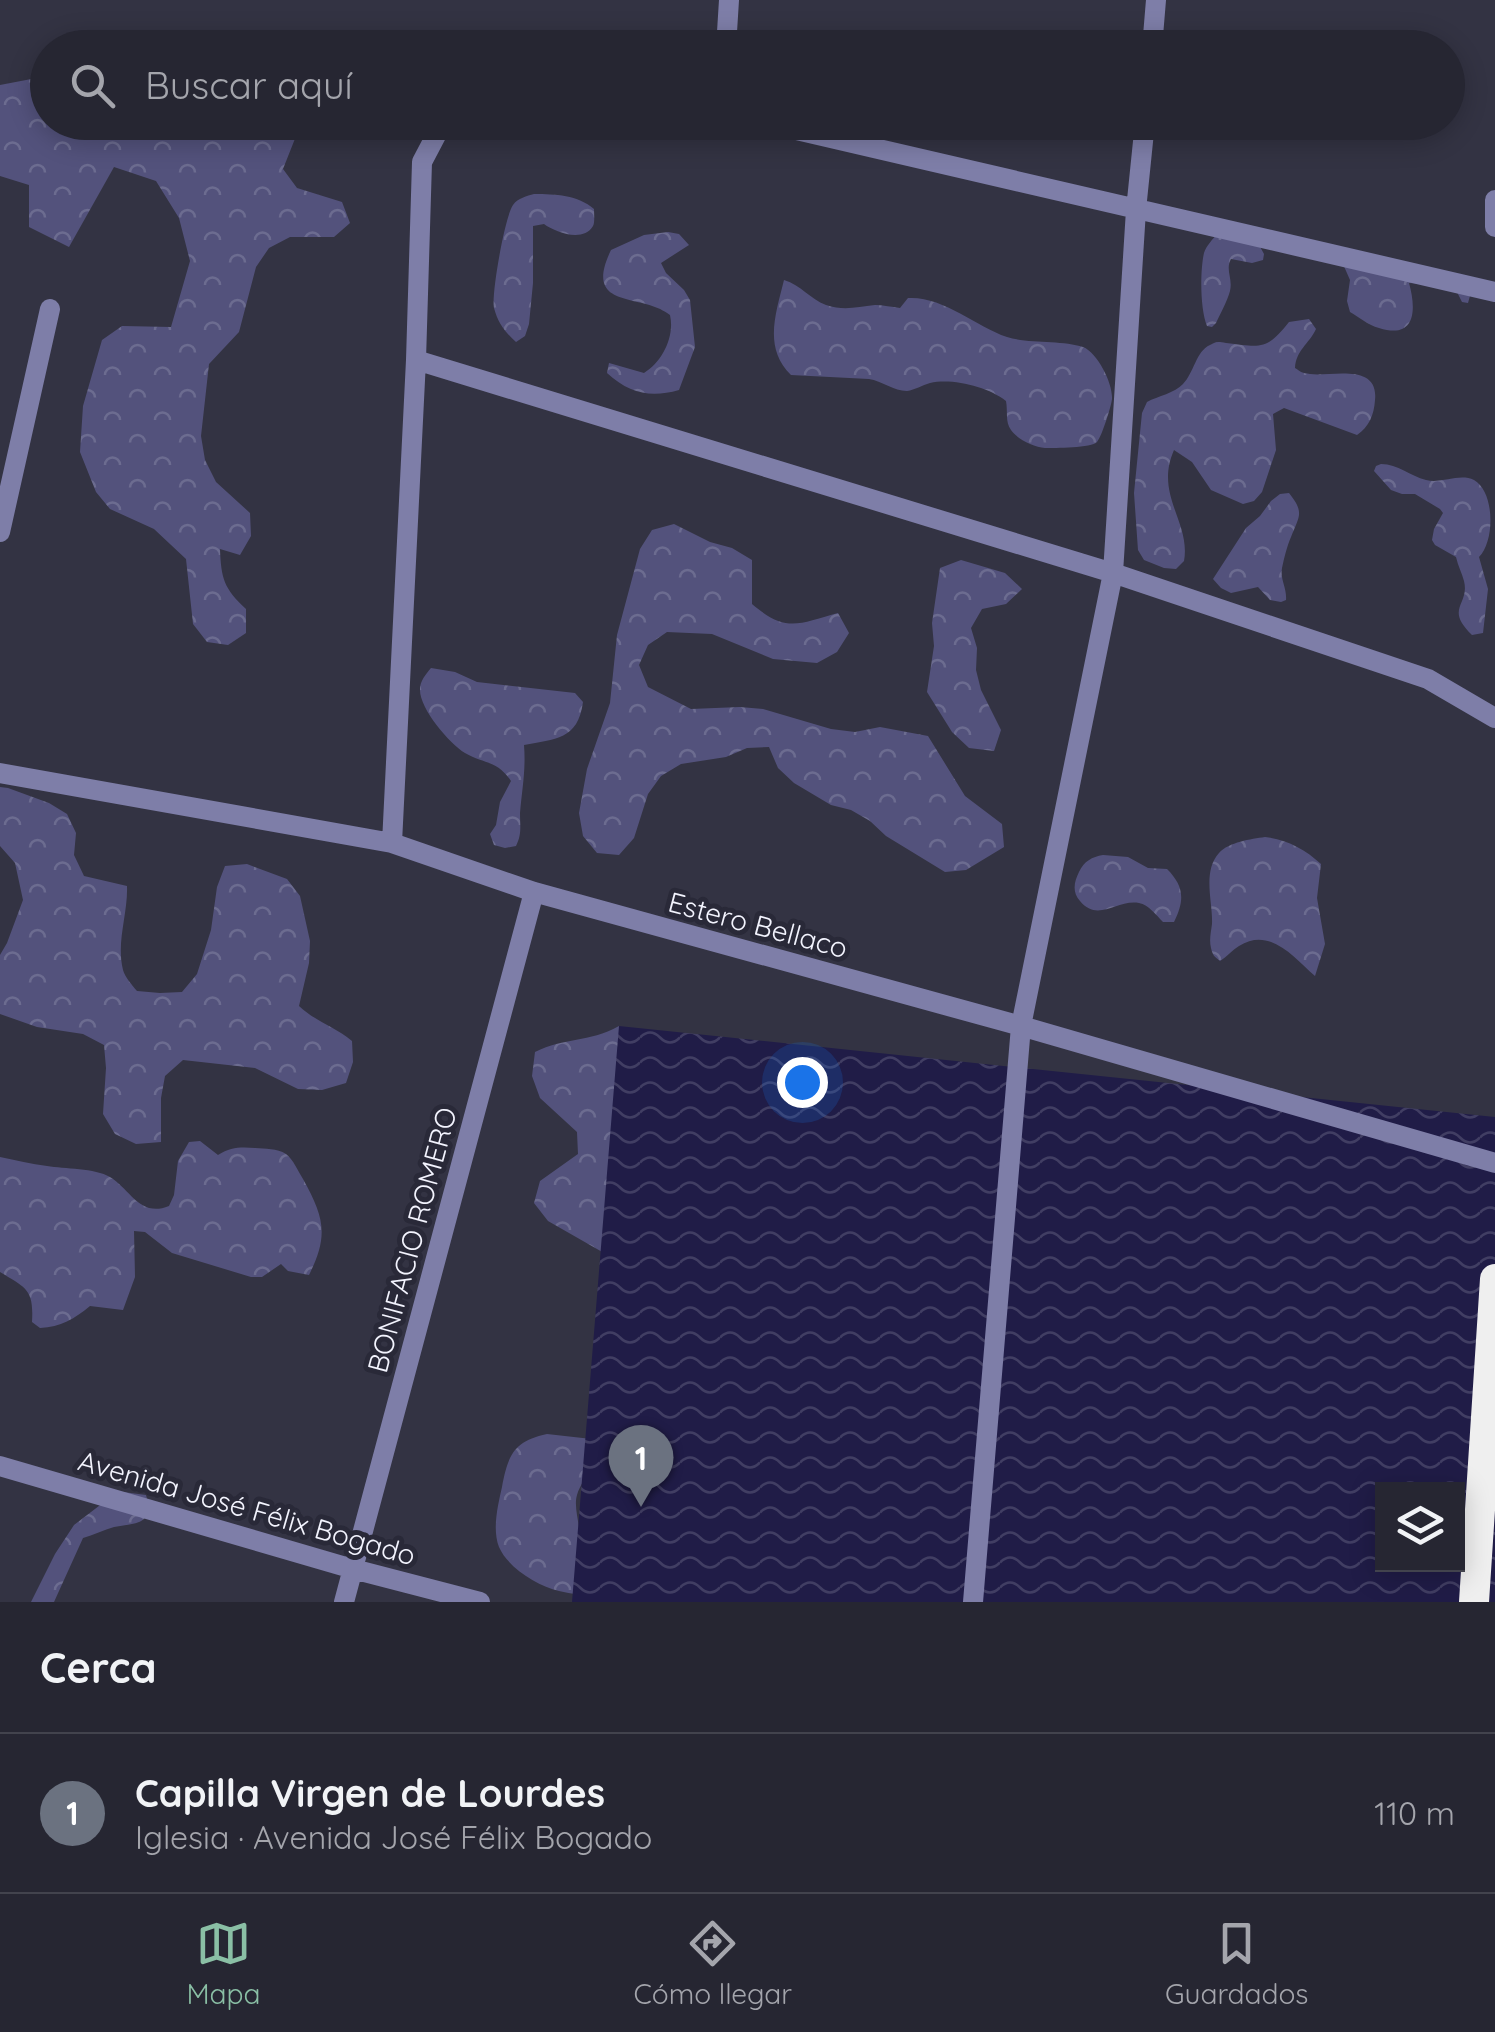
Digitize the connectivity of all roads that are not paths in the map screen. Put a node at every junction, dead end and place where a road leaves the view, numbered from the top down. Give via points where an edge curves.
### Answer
1 (729, 0) edge
2 (1156, 0) edge
3 (727, 30) edge
4 (1154, 30) edge
5 (434, 140) edge
6 (838, 140) edge
7 (1143, 140) edge
8 (1495, 200) edge
9 (1136, 210) junction
10 (1495, 226) edge
11 (1495, 292) edge
12 (50, 309) dead end
13 (416, 360) junction
14 (0, 532) edge
15 (1113, 573) junction
16 (1495, 718) edge
17 (0, 773) edge
18 (392, 843) junction
19 (534, 892) junction
20 (1021, 1026) junction
21 (1495, 1162) edge
22 (1495, 1279) edge
23 (0, 1466) edge
24 (353, 1569) junction
25 (344, 1602) edge
26 (480, 1602) edge
27 (973, 1602) edge
28 (1474, 1602) edge

1 - 3 street
2 - 4 street
5 - 13 street via 422,162
6 - 9 street
7 - 9 street
8 - 10 street
9 - 11 street
9 - 15 street
12 - 14 street
13 - 15 street
13 - 18 street
15 - 16 street via 1428,679
15 - 20 street
17 - 18 street, Estero Bellaco
18 - 19 street, Estero Bellaco
19 - 20 street, Estero Bellaco
19 - 24 street, BONIFACIO ROMERO
20 - 21 street, Estero Bellaco
20 - 27 street
22 - 28 highway
23 - 24 street, Avenida José Félix Bogado
24 - 25 street, BONIFACIO ROMERO
24 - 26 street, Avenida José Félix Bogado

